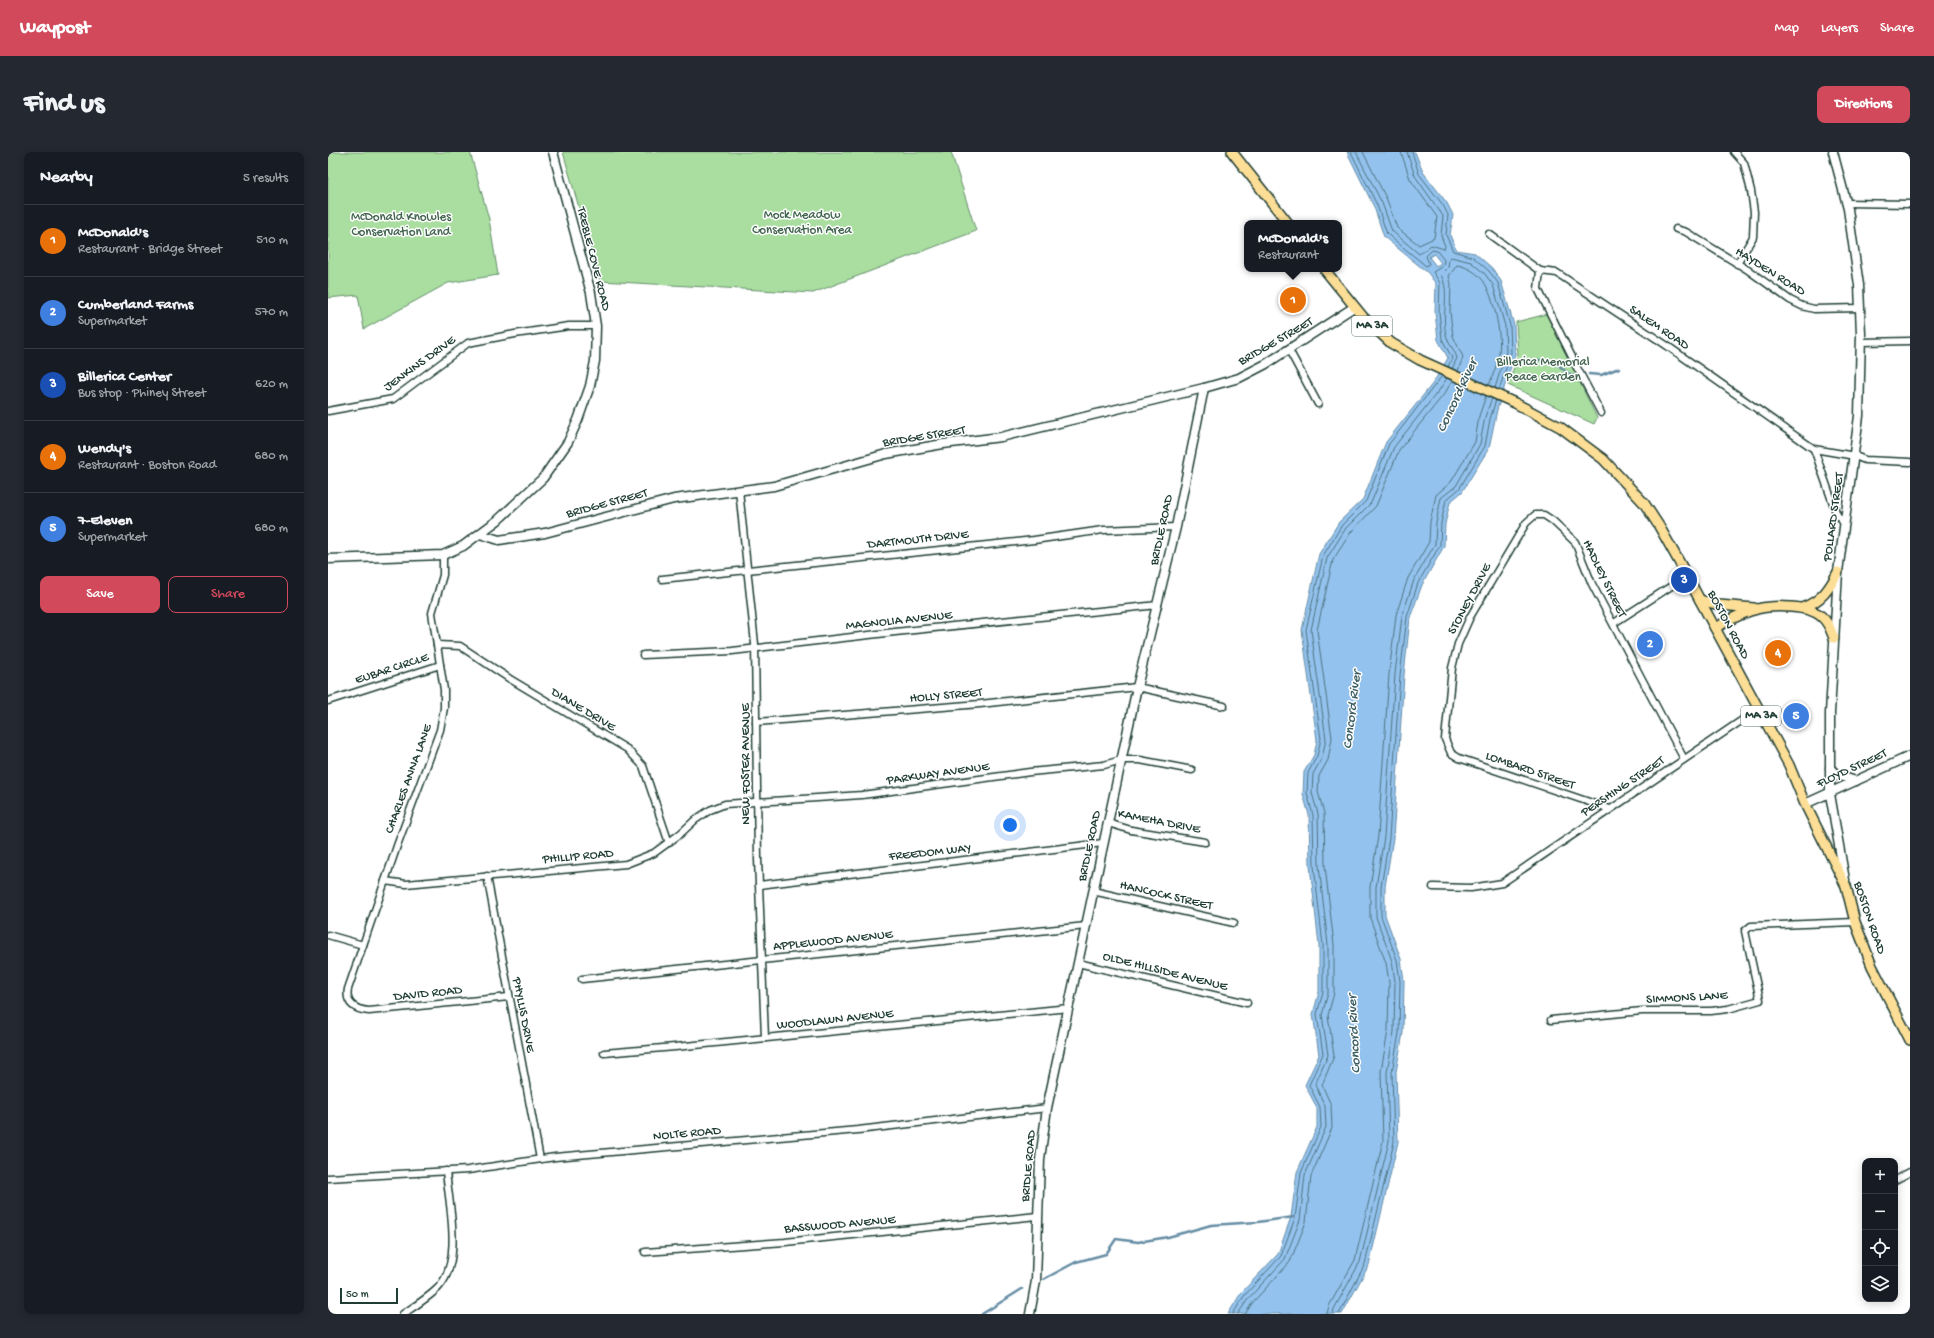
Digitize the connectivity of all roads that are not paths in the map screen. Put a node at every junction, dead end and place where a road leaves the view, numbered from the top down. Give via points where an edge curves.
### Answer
1 (553, 152) edge
2 (1232, 152) edge
3 (1734, 152) edge
4 (1833, 152) edge
5 (1846, 204) junction
6 (1910, 204) edge
7 (1286, 220) edge
8 (1676, 229) dead end
9 (1489, 234) dead end
10 (1737, 264) junction
11 (1540, 271) junction
12 (1326, 272) edge
13 (1354, 307) junction
14 (1860, 308) junction
15 (596, 326) junction
16 (1910, 341) edge
17 (1861, 342) junction
18 (1289, 350) junction
19 (1204, 388) junction
20 (1318, 404) dead end
21 (328, 411) edge
22 (1601, 414) dead end
23 (1814, 449) junction
24 (1855, 456) junction
25 (1910, 462) edge
26 (739, 490) junction
27 (1552, 521) joint
28 (1844, 523) junction
29 (1176, 527) junction
30 (480, 534) junction
31 (443, 555) junction
32 (328, 559) edge
33 (747, 571) junction
34 (1838, 572) junction
35 (1687, 576) junction
36 (662, 579) dead end
37 (1700, 600) junction
38 (1158, 605) junction
39 (1800, 608) junction
40 (1758, 609) junction
41 (1614, 623) junction
42 (1715, 628) junction
43 (1834, 638) junction
44 (437, 645) junction
45 (755, 647) junction
46 (643, 655) dead end
47 (440, 665) junction
48 (1137, 687) junction
49 (328, 701) edge
50 (1224, 706) dead end
51 (1758, 710) junction
52 (756, 722) junction
53 (1448, 747) joint
54 (1910, 756) edge
55 (1684, 759) junction
56 (1122, 760) junction
57 (1830, 768) junction
58 (1192, 770) dead end
59 (1856, 781) junction
60 (1830, 794) junction
61 (757, 801) junction
62 (1805, 804) junction
63 (1610, 809) junction
64 (1108, 823) junction
65 (1205, 842) dead end
66 (668, 843) junction
67 (1103, 843) junction
68 (486, 876) junction
69 (385, 881) junction
70 (759, 885) junction
71 (1846, 886) junction
72 (1433, 887) dead end
73 (1093, 891) junction
74 (1855, 922) junction
75 (1234, 923) dead end
76 (1086, 926) junction
77 (328, 935) edge
78 (364, 946) junction
79 (762, 960) junction
80 (1078, 963) junction
81 (582, 979) dead end
82 (508, 997) junction
83 (1247, 1003) dead end
84 (351, 1004) joint
85 (1069, 1008) junction
86 (1551, 1020) dead end
87 (765, 1038) junction
88 (1910, 1040) edge
89 (604, 1053) dead end
90 (1047, 1108) junction
91 (540, 1159) junction
92 (446, 1171) junction
93 (1910, 1172) edge
94 (328, 1178) edge
95 (1898, 1178) edge
96 (1037, 1216) junction
97 (645, 1252) dead end
98 (403, 1314) edge
99 (1030, 1314) edge

1 - 15 main road, TREBLE COVE ROAD via 591,293
2 - 7 main road
3 - 10 street via 1744,163 1754,212 1753,237
4 - 5 main road, POLLARD STREET
5 - 6 street
5 - 14 main road, POLLARD STREET via 1859,285
8 - 10 street, HAYDEN ROAD via 1686,232
9 - 11 street, SALEM ROAD
10 - 14 street, HAYDEN ROAD via 1802,306 1814,309
11 - 22 street via 1538,289
11 - 23 street, SALEM ROAD via 1557,273 1666,345
12 - 13 main road, BOSTON ROAD / MA 3A
13 - 18 main road, BRIDGE STREET
13 - 35 main road, BOSTON ROAD / MA 3A via 1391,343 1420,360 1515,403 1560,427 1587,446 1614,470 1644,503
14 - 17 main road, POLLARD STREET
15 - 21 street, JENKINS DRIVE via 569,326 468,343 393,399
15 - 30 main road, TREBLE COVE ROAD via 595,361 590,386 568,442 543,478
16 - 17 street
17 - 24 main road, POLLARD STREET via 1861,391
18 - 19 main road, BRIDGE STREET via 1238,378
18 - 20 street
19 - 26 main road, BRIDGE STREET via 1001,438 943,444 886,454 774,486
19 - 29 main road, BRIDLE ROAD
23 - 24 street, SALEM ROAD
23 - 28 street via 1837,515
24 - 25 street, SALEM ROAD via 1865,460
24 - 28 main road, POLLARD STREET
26 - 30 main road, BRIDGE STREET via 674,499 517,538 499,540
26 - 33 street, NEW FOSTER AVENUE
27 - 41 street, HADLEY STREET via 1565,530 1575,542 1592,584
27 - 53 street, STONEY DRIVE via 1544,515 1535,515 1526,523 1462,632 1452,668 1445,729
28 - 34 main road, POLLARD STREET
29 - 33 street, DARTMOUTH DRIVE via 1103,530 1034,540
29 - 38 main road, BRIDLE ROAD
30 - 31 main road, TREBLE COVE ROAD via 463,546
31 - 32 main road, TREBLE COVE ROAD
31 - 44 street, CHARLES ANNA LANE via 442,575 432,613
33 - 36 street, DARTMOUTH DRIVE
33 - 45 street, NEW FOSTER AVENUE
34 - 39 main road via 1824,596 1813,604
34 - 43 main road, POLLARD STREET
35 - 37 main road, BOSTON ROAD / MA 3A
35 - 41 street
37 - 40 main road via 1719,606
37 - 42 main road, BOSTON ROAD / MA 3A
38 - 45 street, MAGNOLIA AVENUE
38 - 48 main road, BRIDLE ROAD
39 - 40 main road
39 - 43 main road via 1812,610 1824,618
40 - 42 main road
41 - 55 street, HADLEY STREET
42 - 51 main road, BOSTON ROAD / MA 3A
43 - 57 main road, POLLARD STREET
44 - 47 street, CHARLES ANNA LANE
44 - 66 street, DIANE DRIVE via 460,646 510,679 627,748 643,766
45 - 46 street, MAGNOLIA AVENUE via 732,651
45 - 52 street, NEW FOSTER AVENUE
47 - 49 street, EUBAR CIRCLE
47 - 69 street, CHARLES ANNA LANE via 444,708 440,730
48 - 50 street, HOLLY STREET
48 - 52 street, HOLLY STREET via 965,705
48 - 56 main road, BRIDLE ROAD
51 - 55 street, PERSHING STREET
51 - 62 main road, BOSTON ROAD / MA 3A via 1789,765
52 - 61 street, NEW FOSTER AVENUE
53 - 63 street, LOMBARD STREET via 1451,753 1459,758
54 - 59 main road, FLOYD STREET
55 - 63 street, PERSHING STREET
56 - 58 street, PARKWAY AVENUE via 1140,760
56 - 61 street, PARKWAY AVENUE via 1104,765 1030,772 862,795
56 - 64 main road, BRIDLE ROAD
57 - 59 main road via 1838,775
57 - 60 main road, POLLARD STREET
59 - 60 main road, FLOYD STREET
60 - 62 main road, FLOYD STREET
60 - 71 main road, POLLARD STREET
61 - 66 street, PHILLIP ROAD via 725,804 710,810
61 - 70 street, NEW FOSTER AVENUE
62 - 71 main road, BOSTON ROAD / MA 3A
63 - 72 street, PERSHING STREET via 1502,883 1472,888
64 - 65 street, KAMEHA DRIVE via 1132,830
64 - 67 main road, BRIDLE ROAD
66 - 68 street, PHILLIP ROAD via 654,853 626,864
67 - 70 street, FREEDOM WAY
67 - 73 main road, BRIDLE ROAD
68 - 69 street, PHILLIP ROAD via 404,884
68 - 82 street, PHYLLIS DRIVE
69 - 78 street, CHARLES ANNA LANE
70 - 79 street, NEW FOSTER AVENUE
71 - 74 main road, BOSTON ROAD / MA 3A
73 - 75 street, HANCOCK STREET
73 - 76 main road, BRIDLE ROAD
74 - 86 street, SIMMONS LANE via 1747,928 1745,931 1760,1000 1728,1009 1642,1011
74 - 88 main road, BOSTON ROAD / MA 3A via 1881,985
76 - 79 street, APPLEWOOD AVENUE
76 - 80 main road, BRIDLE ROAD
77 - 78 street
78 - 84 street, CHARLES ANNA LANE via 347,992
79 - 81 street, APPLEWOOD AVENUE
79 - 87 street, NEW FOSTER AVENUE
80 - 83 street, OLDE HILLSIDE AVENUE
80 - 85 main road, BRIDLE ROAD
82 - 84 street, DAVID ROAD via 369,1011 359,1010
82 - 91 street, PHYLLIS DRIVE
85 - 87 street, WOODLAWN AVENUE
85 - 90 main road, BRIDLE ROAD
87 - 89 street, WOODLAWN AVENUE
90 - 91 street, NOLTE ROAD via 858,1130
90 - 96 main road, BRIDLE ROAD via 1040,1159
91 - 92 street, NOLTE ROAD via 488,1168
92 - 94 street, NOLTE ROAD
92 - 98 street via 452,1233 451,1264 438,1287
93 - 95 street
96 - 97 street, BASSWOOD AVENUE via 792,1241
96 - 99 main road, BRIDLE ROAD via 1036,1280

